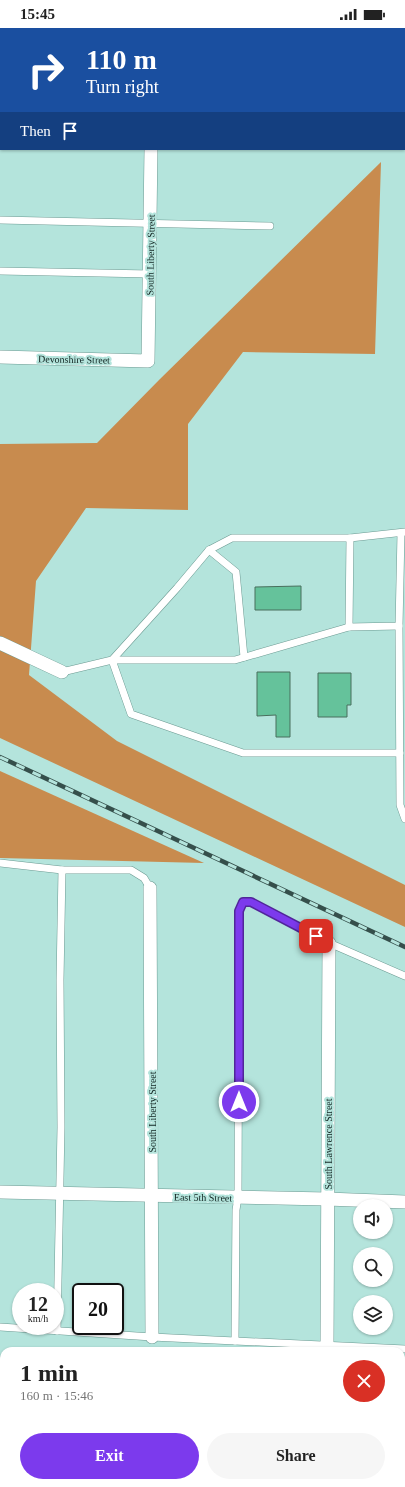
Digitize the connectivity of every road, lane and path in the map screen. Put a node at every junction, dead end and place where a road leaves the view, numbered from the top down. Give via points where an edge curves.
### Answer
1 (152, 150) edge
2 (0, 220) edge
3 (150, 224) junction
4 (270, 226) dead end
5 (0, 271) edge
6 (150, 274) junction
7 (0, 357) edge
8 (148, 361) joint
9 (403, 532) edge
10 (350, 538) junction
11 (209, 550) junction
12 (399, 626) junction
13 (349, 627) junction
14 (0, 644) edge
15 (244, 657) junction
16 (112, 660) junction
17 (62, 672) joint
18 (400, 753) junction
19 (402, 805) edge
20 (405, 819) edge
21 (0, 862) edge
22 (62, 870) junction
23 (150, 888) joint
24 (329, 943) junction
25 (405, 976) edge
26 (0, 1192) edge
27 (59, 1194) junction
28 (152, 1196) junction
29 (238, 1197) junction
30 (328, 1199) junction
31 (405, 1202) edge
32 (58, 1283) edge
33 (0, 1327) edge
34 (12, 1328) edge
35 (64, 1331) edge
36 (152, 1337) junction
37 (235, 1341) junction
38 (327, 1345) junction
39 (366, 1347) edge

1 - 3 street, South Liberty Street
2 - 3 lane
3 - 4 lane
3 - 6 street, South Liberty Street
5 - 6 lane
6 - 8 street, South Liberty Street
7 - 8 street, Devonshire Street
9 - 10 lane
9 - 12 lane
10 - 11 lane via 232,538
10 - 13 lane
11 - 15 lane via 236,572
11 - 16 lane
12 - 13 lane
12 - 18 lane
13 - 15 lane
14 - 17 street
15 - 16 lane via 235,660
16 - 17 lane
16 - 18 lane via 131,714 243,753
18 - 19 lane
19 - 20 lane
21 - 22 lane
22 - 23 lane via 131,870 144,878
22 - 27 lane
23 - 28 street, South Liberty Street
24 - 25 lane
24 - 29 lane via 251,902 243,902 239,911
24 - 30 street, South Lawrence Street
26 - 27 street, East 5th Street
27 - 28 street, East 5th Street
27 - 32 lane
28 - 29 street, East 5th Street
28 - 36 street, South Liberty Street
29 - 30 street, East 5th Street
29 - 37 lane
30 - 31 street, East 5th Street
30 - 38 street, South Lawrence Street
33 - 34 lane
35 - 36 lane
36 - 37 lane
37 - 38 lane
38 - 39 lane

